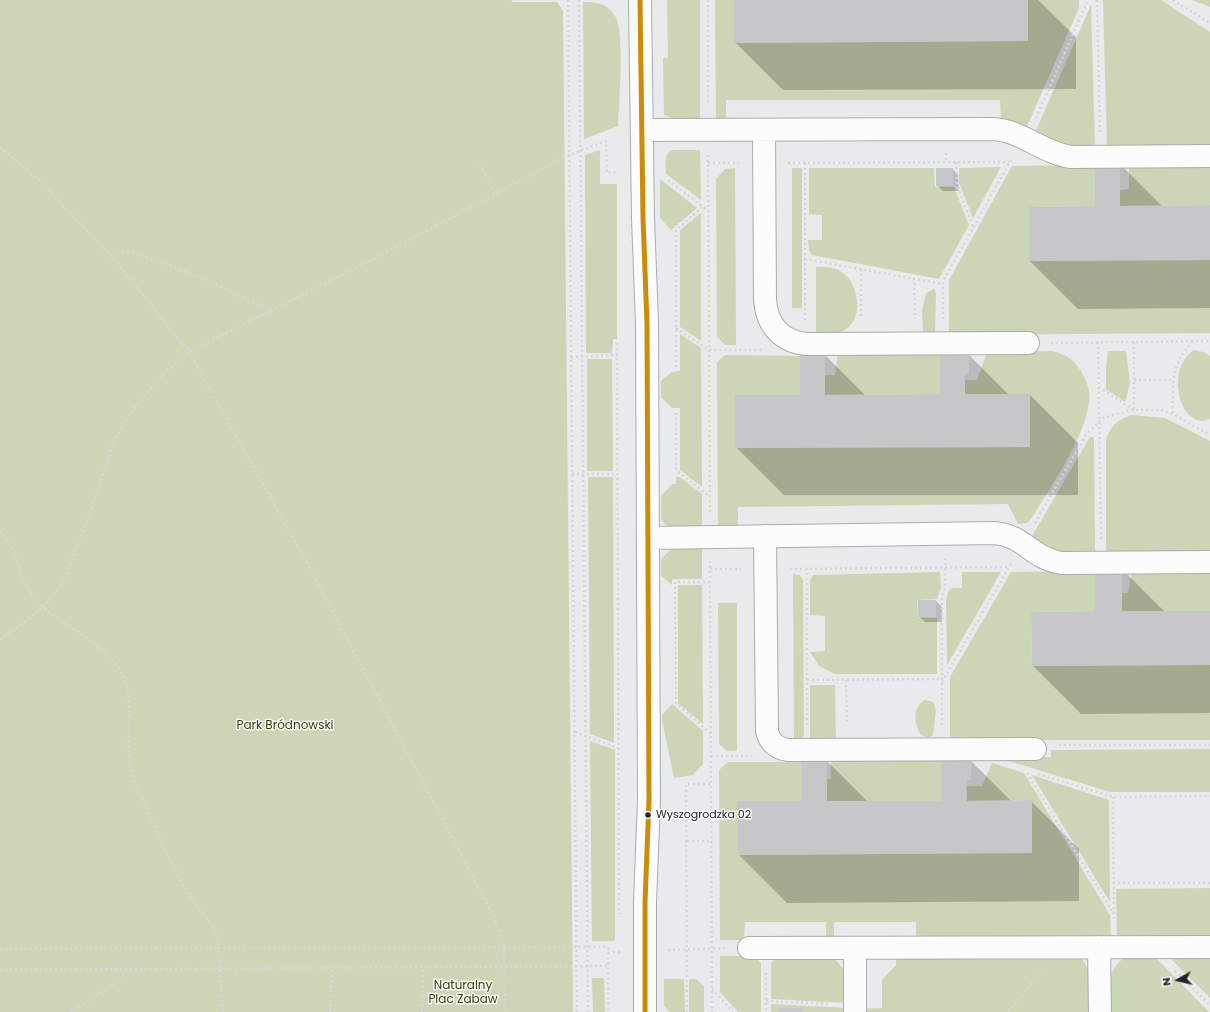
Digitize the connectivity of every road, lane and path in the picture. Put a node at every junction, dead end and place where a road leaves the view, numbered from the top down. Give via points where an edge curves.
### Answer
1 (568, 0) edge
2 (579, 0) edge
3 (640, 0) edge
4 (708, 0) edge
5 (1088, 0) edge
6 (1097, 0) edge
7 (1173, 0) edge
8 (1210, 23) edge
9 (708, 111) dead end
10 (642, 130) junction
11 (764, 130) junction
12 (1027, 139) junction
13 (0, 147) edge
14 (580, 151) junction
15 (708, 151) dead end
16 (569, 155) junction
17 (1210, 156) edge
18 (1100, 157) junction
19 (805, 162) junction
20 (945, 162) junction
21 (956, 162) junction
22 (1010, 162) junction
23 (708, 163) junction
24 (765, 163) junction
25 (480, 165) dead end
26 (945, 168) dead end
27 (653, 174) junction
28 (496, 194) junction
29 (702, 207) junction
30 (709, 212) junction
31 (973, 227) junction
32 (116, 250) dead end
33 (805, 259) junction
34 (861, 269) junction
35 (914, 278) junction
36 (943, 284) junction
37 (263, 307) dead end
38 (676, 328) junction
39 (1210, 341) edge
40 (1098, 342) junction
41 (1134, 342) junction
42 (1192, 342) junction
43 (617, 343) dead end
44 (799, 343) junction
45 (943, 343) junction
46 (1028, 343) joint
47 (861, 344) junction
48 (915, 344) junction
49 (709, 350) junction
50 (189, 352) junction
51 (618, 355) junction
52 (571, 356) junction
53 (582, 356) junction
54 (676, 367) dead end
55 (1134, 380) junction
56 (1173, 380) junction
57 (1099, 387) junction
58 (1134, 410) junction
59 (676, 413) dead end
60 (1173, 414) junction
61 (1099, 420) junction
62 (1210, 434) edge
63 (572, 474) junction
64 (583, 474) junction
65 (617, 474) junction
66 (710, 496) junction
67 (710, 516) dead end
68 (0, 531) edge
69 (765, 536) junction
70 (648, 538) junction
71 (1023, 543) junction
72 (710, 554) dead end
73 (1210, 562) edge
74 (1101, 563) junction
75 (1009, 567) junction
76 (1015, 567) dead end
77 (806, 568) junction
78 (945, 568) junction
79 (710, 569) junction
80 (765, 569) junction
81 (710, 582) junction
82 (44, 607) junction
83 (0, 640) edge
84 (807, 680) junction
85 (846, 680) junction
86 (942, 681) junction
87 (575, 732) junction
88 (711, 734) junction
89 (586, 736) junction
90 (1210, 744) edge
91 (618, 748) junction
92 (942, 749) junction
93 (1035, 749) joint
94 (807, 750) junction
95 (847, 750) junction
96 (711, 784) junction
97 (1210, 796) edge
98 (1113, 797) junction
99 (687, 841) junction
100 (711, 841) junction
101 (1210, 882) edge
102 (1113, 884) junction
103 (1114, 914) junction
104 (619, 921) dead end
105 (619, 945) dead end
106 (504, 947) junction
107 (577, 947) junction
108 (588, 947) junction
109 (1059, 947) junction
110 (1106, 947) junction
111 (1151, 947) junction
112 (1210, 947) edge
113 (218, 948) junction
114 (758, 948) joint
115 (855, 948) junction
116 (0, 949) edge
117 (619, 952) dead end
118 (504, 966) junction
119 (577, 966) junction
120 (588, 966) junction
121 (608, 966) junction
122 (423, 967) junction
123 (220, 968) junction
124 (332, 968) junction
125 (128, 969) junction
126 (0, 970) edge
127 (712, 988) junction
128 (766, 1001) junction
129 (1210, 1005) edge
130 (855, 1009) edge
131 (70, 1012) edge
132 (223, 1012) edge
133 (330, 1012) edge
134 (422, 1012) edge
135 (505, 1012) edge
136 (577, 1012) edge
137 (588, 1012) edge
138 (608, 1012) edge
139 (646, 1012) edge
140 (687, 1012) edge
141 (712, 1012) edge
142 (734, 1012) edge
143 (766, 1012) edge
144 (1009, 1012) edge
145 (1100, 1012) edge

1 - 16 path
2 - 14 path
3 - 10 street
4 - 9 path
5 - 12 path
6 - 18 path
7 - 8 path
10 - 11 street
10 - 27 street
11 - 12 street via 994,129 1010,131
11 - 24 street
12 - 18 street via 1060,155
12 - 22 path
13 - 50 path via 41,182 114,259
14 - 16 path
14 - 27 path via 606,141 607,173
14 - 53 path
15 - 23 path
16 - 28 path
16 - 52 path
17 - 18 street
19 - 20 path
19 - 24 path
19 - 33 path
20 - 21 path
20 - 26 path
21 - 22 path
21 - 31 path via 957,185
22 - 31 path
23 - 24 path
23 - 30 path
24 - 44 street via 765,307 774,330
25 - 28 path
27 - 29 path
27 - 70 street via 647,324
28 - 50 path
29 - 30 path
29 - 38 path via 676,230
30 - 49 path
31 - 36 path
32 - 37 path via 132,252 198,276
33 - 34 path
33 - 44 path
34 - 35 path
34 - 47 path
35 - 36 path
35 - 48 path
36 - 45 path
38 - 49 path
38 - 54 path
39 - 42 path
40 - 41 path
40 - 46 path
40 - 57 path
41 - 42 path
41 - 55 path
42 - 56 path via 1180,358
43 - 51 path
44 - 47 street
44 - 49 path via 778,350
45 - 46 street
45 - 48 street
47 - 48 street
49 - 66 path
50 - 82 path via 164,373 126,420 114,442 61,586
50 - 106 path via 306,561 494,916
51 - 53 path
51 - 65 path
52 - 53 path
52 - 63 path
53 - 64 path
55 - 56 path
55 - 58 path
56 - 60 path
57 - 58 path
57 - 61 path
58 - 60 path via 1156,409
58 - 61 path
59 - 66 path via 676,470
60 - 62 path
61 - 71 path via 1086,435
61 - 74 path
63 - 64 path
63 - 87 path
64 - 65 path
64 - 89 path
65 - 91 path
66 - 67 path
68 - 82 path via 15,554 27,587
69 - 70 street
69 - 71 street via 994,532 1012,536
69 - 80 street
70 - 139 street via 649,800 644,902
71 - 74 street via 1032,552 1049,560
71 - 75 path
72 - 79 path
73 - 74 street
75 - 76 path
75 - 78 path
75 - 86 path
77 - 78 path
77 - 80 path
77 - 84 path
78 - 86 path via 942,599
79 - 80 path
79 - 81 path
80 - 94 street via 767,731 769,739 777,747
81 - 88 path
81 - 88 path via 675,582 676,704
82 - 83 path
82 - 113 path via 105,653 120,672 128,698 130,761 134,778 174,868 215,929
84 - 85 path
84 - 94 path
85 - 86 path
85 - 95 path
86 - 92 path
87 - 89 path
87 - 107 path
88 - 96 path
89 - 91 path
89 - 108 path
90 - 93 path via 1057,745
91 - 104 path
92 - 93 street
92 - 95 street
94 - 95 street
96 - 99 path via 686,784
96 - 100 path
97 - 98 path
98 - 102 path
98 - 103 path via 1026,770
99 - 100 path
99 - 140 path
100 - 127 path
101 - 102 path
102 - 103 path
103 - 110 path
105 - 117 path
106 - 107 path
106 - 113 path
106 - 118 path
107 - 108 path
107 - 119 path
108 - 120 path
108 - 121 path via 608,947
109 - 110 street
109 - 115 street
109 - 144 path
110 - 111 street
110 - 145 street
111 - 112 street
111 - 129 path
113 - 116 path
113 - 123 path
114 - 115 street
114 - 128 path
115 - 130 street
118 - 119 path
118 - 122 path
118 - 135 path
119 - 120 path
119 - 136 path
120 - 121 path
120 - 137 path
121 - 138 path
122 - 124 path
122 - 134 path
123 - 124 path
123 - 125 path
123 - 132 path
124 - 133 path
125 - 126 path
125 - 131 path via 117,982
127 - 141 path
127 - 142 path
128 - 130 path
128 - 143 path

